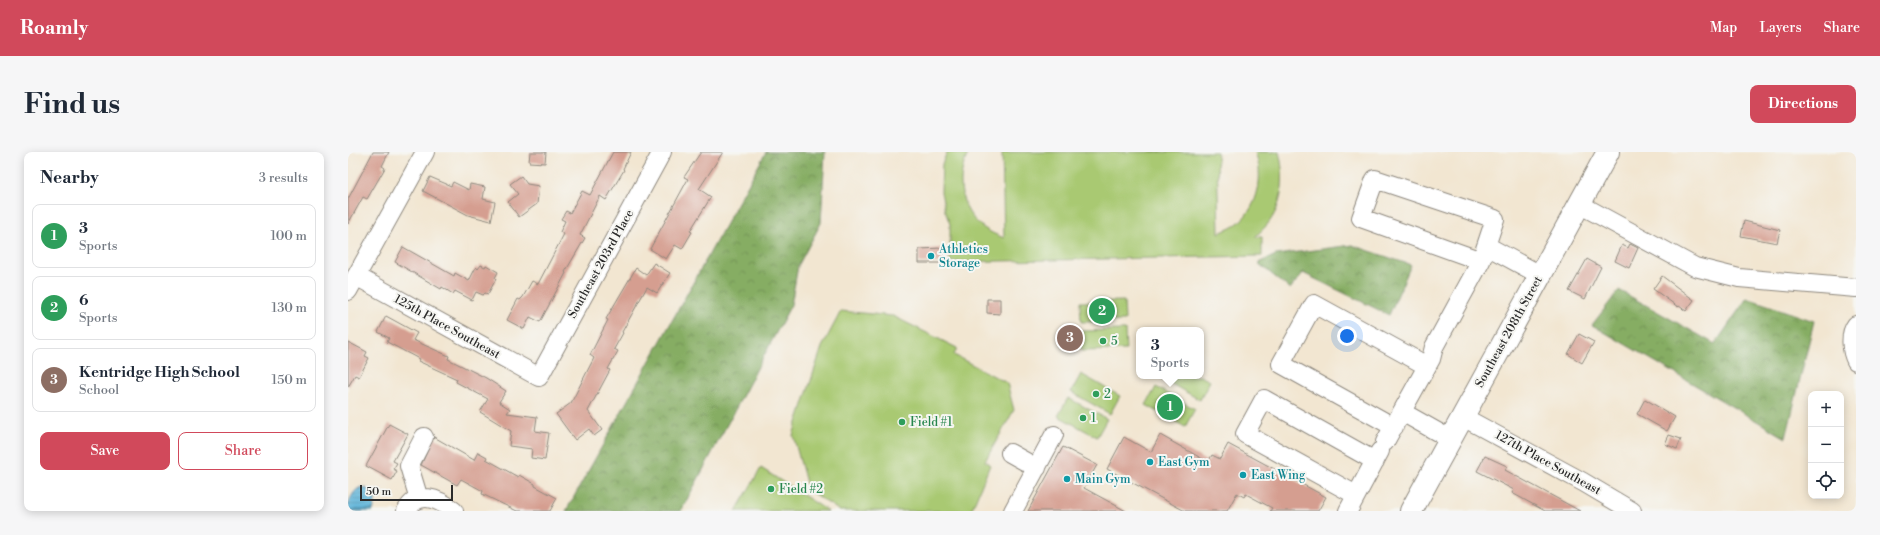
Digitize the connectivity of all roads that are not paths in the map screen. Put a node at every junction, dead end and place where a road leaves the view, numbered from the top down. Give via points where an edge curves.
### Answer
1 (425, 152) edge
2 (662, 152) edge
3 (1608, 152) edge
4 (1579, 204) junction
5 (1484, 253) junction
6 (1540, 275) junction
7 (352, 284) edge
8 (1856, 288) edge
9 (1856, 325) edge
10 (1856, 361) edge
11 (1427, 366) junction
12 (539, 377) joint
13 (1463, 417) junction
14 (1054, 435) dead end
15 (424, 437) dead end
16 (1387, 439) junction
17 (1450, 439) junction
18 (1010, 453) dead end
19 (1037, 468) junction
20 (420, 499) junction
21 (1352, 503) edge
22 (406, 511) edge
23 (454, 511) edge
24 (1013, 511) edge
25 (1411, 511) edge
26 (1632, 511) edge

1 - 7 street
2 - 12 street, Southeast 203rd Place
3 - 4 main road, Southeast 208th Street
4 - 6 main road, Southeast 208th Street
4 - 8 street via 1695,267 1739,278
5 - 5 street via 1495,219 1375,179 1361,218
5 - 6 street
5 - 11 street via 1434,347
6 - 13 main road, Southeast 208th Street
7 - 12 street, 125th Place Southeast
9 - 10 street via 1852,332 1853,355
11 - 16 street
11 - 16 street via 1314,304 1281,364
13 - 17 main road, Southeast 208th Street
13 - 26 street, 127th Place Southeast
14 - 19 street
15 - 20 street via 409,466
16 - 17 street
16 - 21 street
16 - 21 street via 1264,399 1245,434
17 - 25 main road, Southeast 208th Street
18 - 19 street
19 - 24 street
20 - 22 street via 408,506
20 - 23 street via 428,497 437,500

